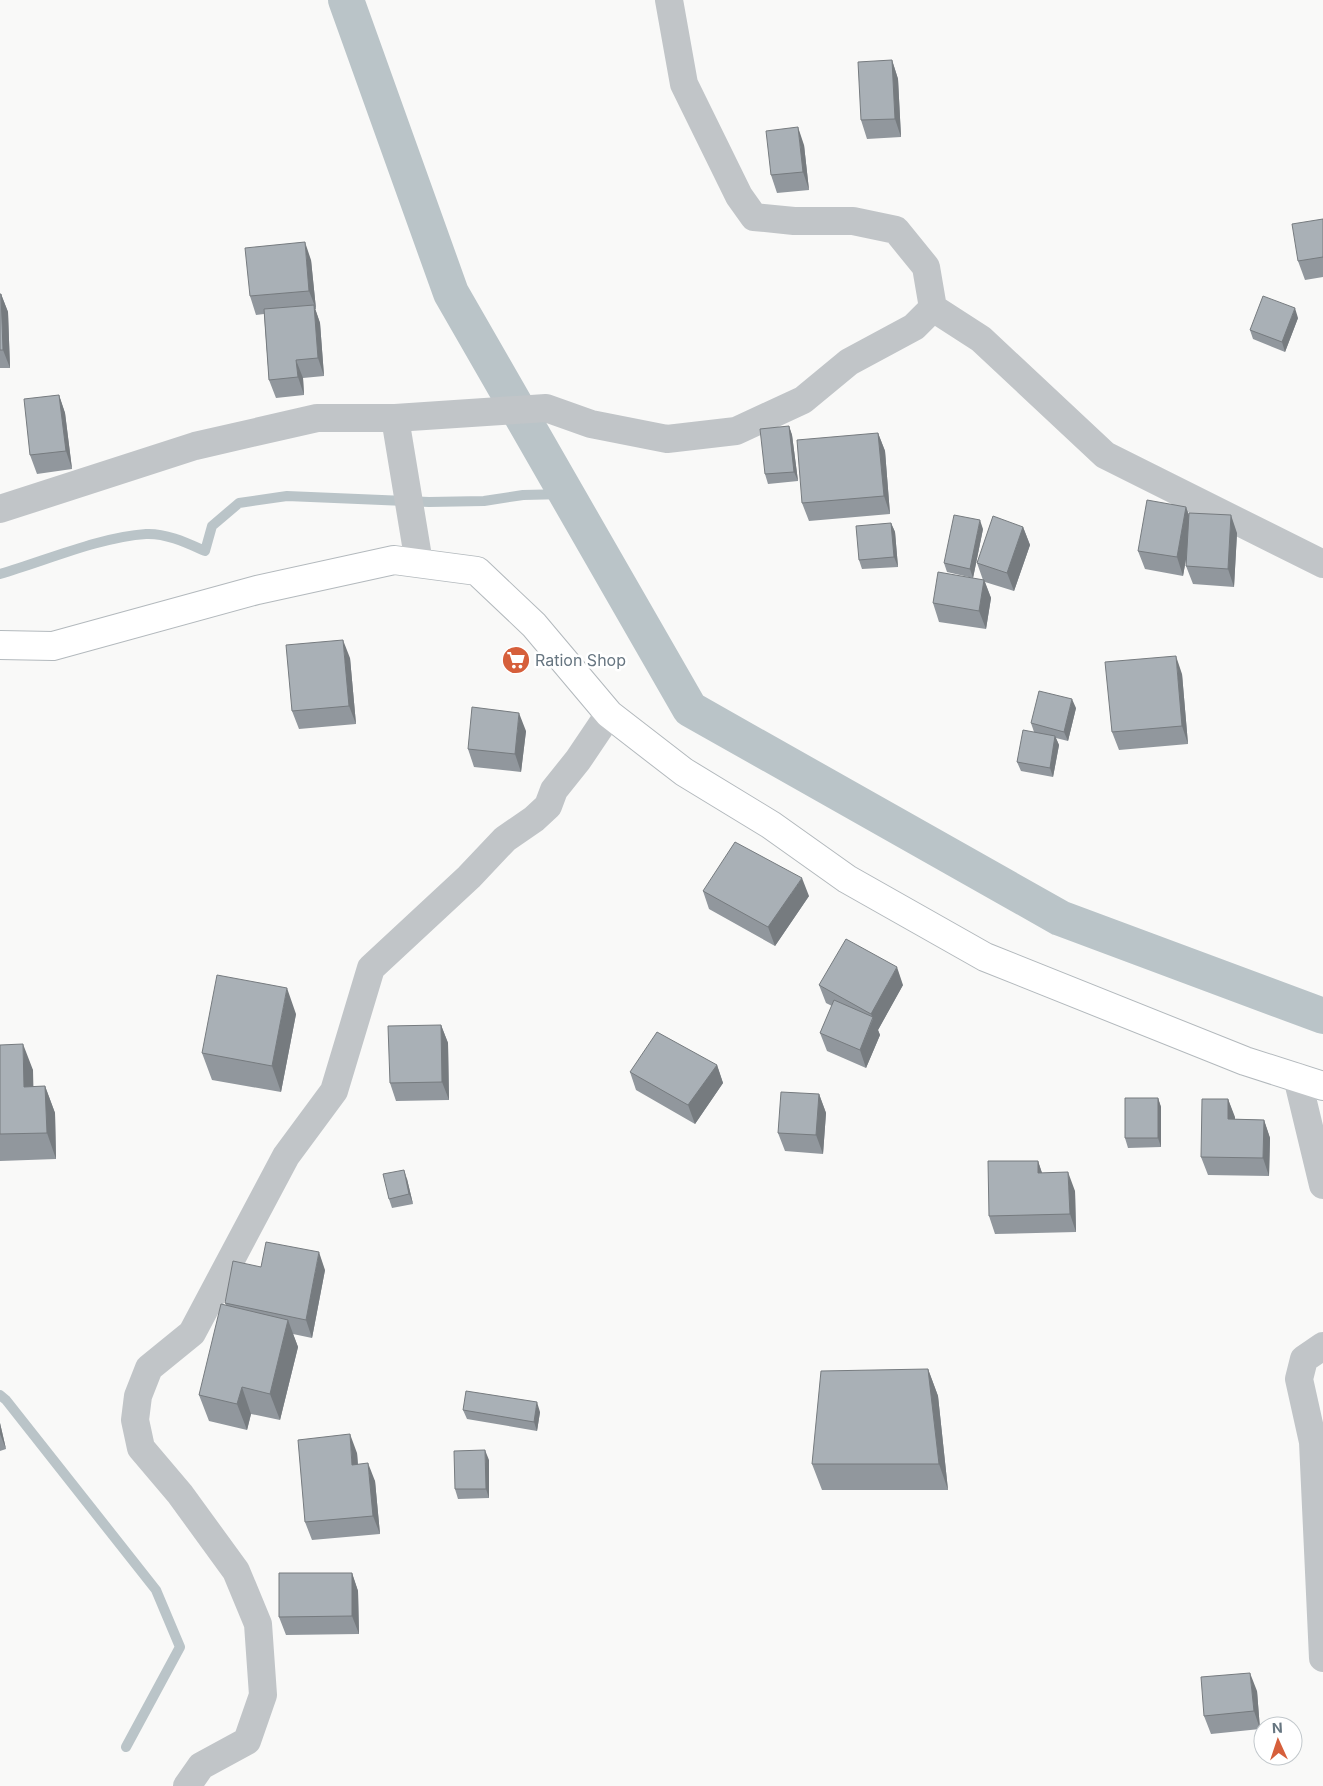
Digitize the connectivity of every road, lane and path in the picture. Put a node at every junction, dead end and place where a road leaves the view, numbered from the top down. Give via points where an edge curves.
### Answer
1 (669, 0) edge
2 (933, 308) junction
3 (395, 418) junction
4 (0, 509) edge
5 (419, 563) junction
6 (1323, 564) edge
7 (0, 644) edge
8 (609, 714) junction
9 (1297, 1078) junction
10 (1323, 1086) edge
11 (1323, 1185) edge
12 (1323, 1346) edge
13 (1323, 1658) edge
14 (187, 1786) edge

1 - 2 street via 684,84 740,196 754,217 853,221 896,230 926,267
2 - 3 street via 914,327 849,362 803,400 736,431 667,439 591,424 546,408
2 - 6 street via 981,339 1105,455
3 - 4 street via 317,418 195,446
3 - 5 street
5 - 7 main road via 394,560 257,590 53,646
5 - 8 main road via 477,571 534,625
8 - 9 main road via 684,772 771,825 847,879 985,957
8 - 14 street via 554,790 548,806 505,838 371,968 334,1091 286,1156 192,1333 149,1368 138,1396 135,1420 141,1448 180,1494 236,1571 258,1624 263,1695 247,1741 201,1766
9 - 10 main road
9 - 11 street
12 - 13 street via 1304,1359 1299,1379 1313,1442

